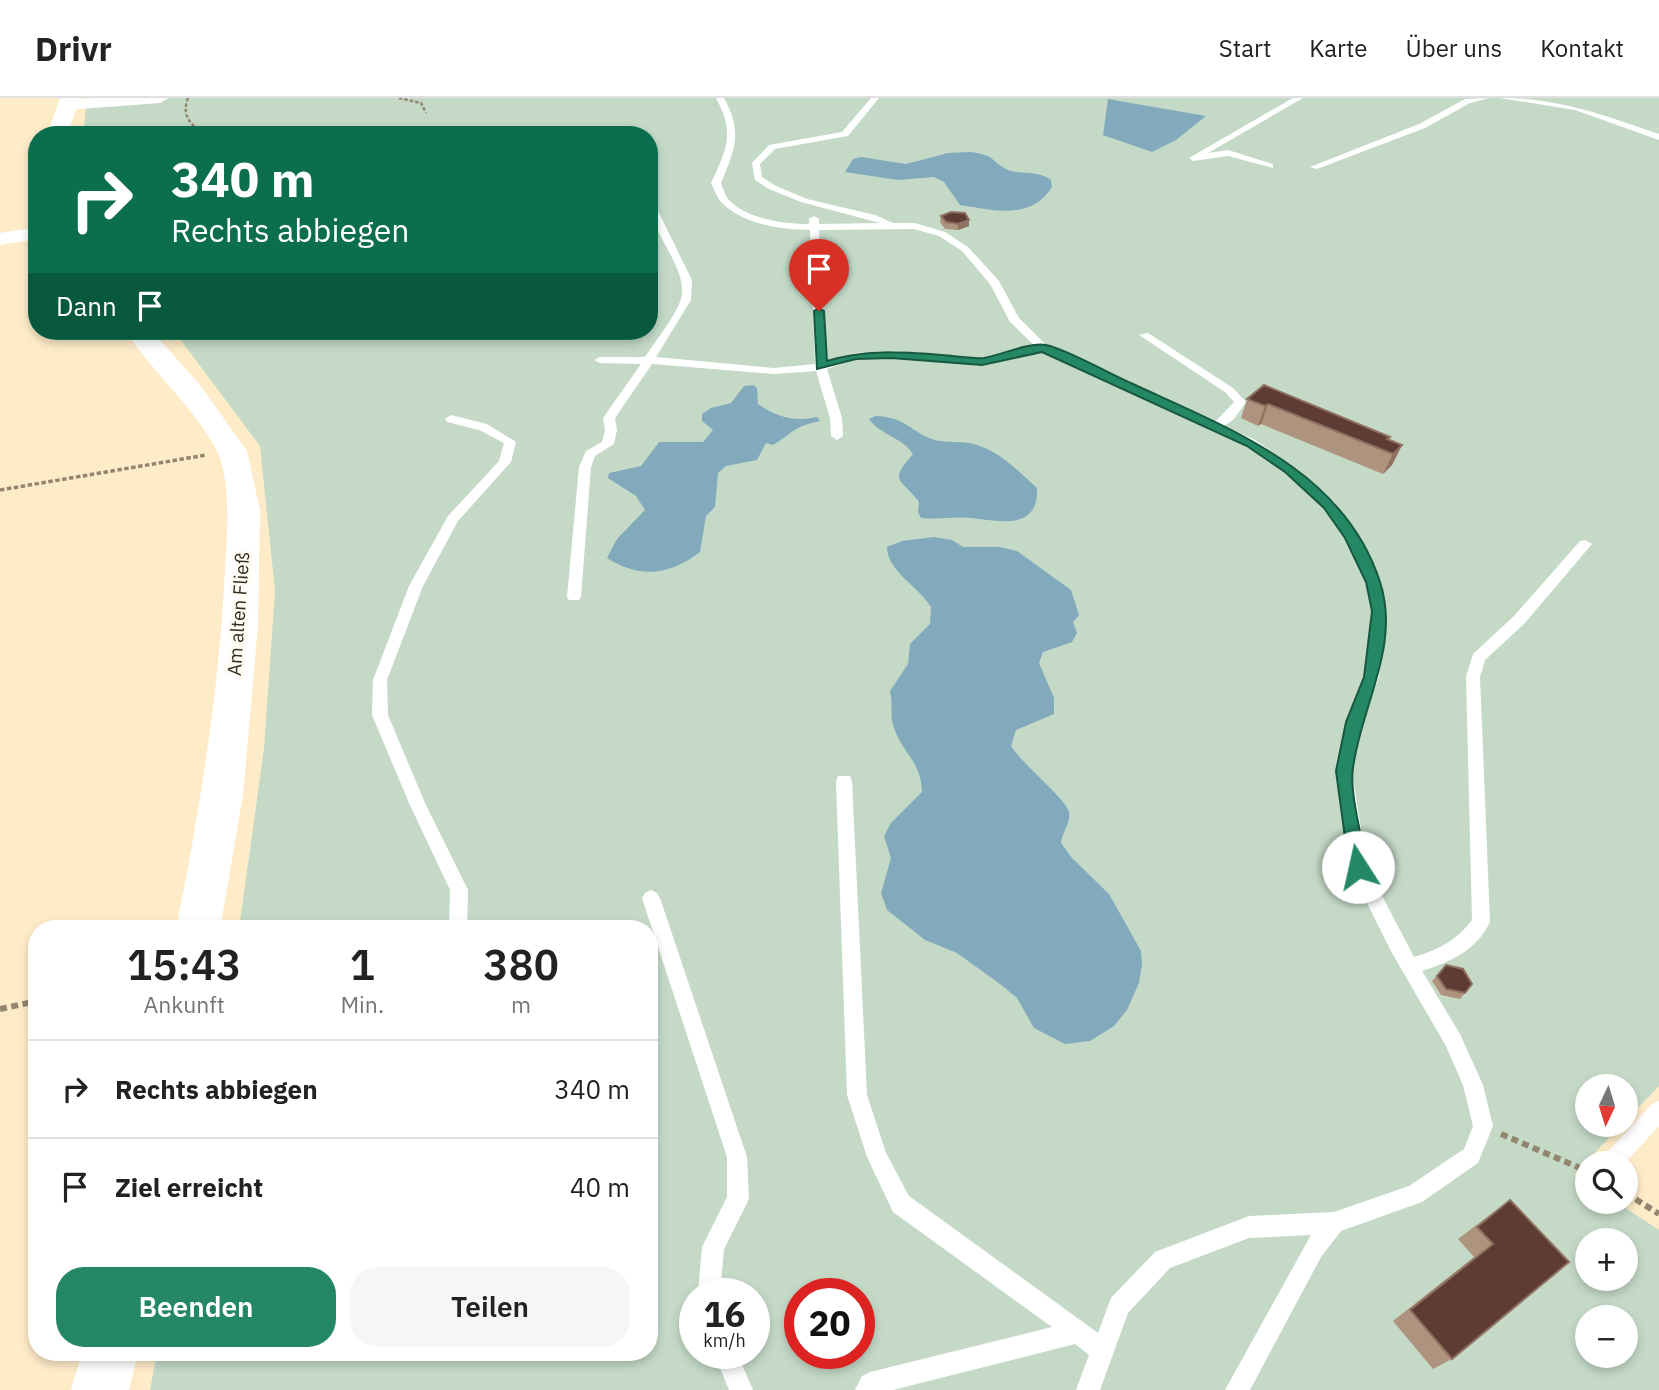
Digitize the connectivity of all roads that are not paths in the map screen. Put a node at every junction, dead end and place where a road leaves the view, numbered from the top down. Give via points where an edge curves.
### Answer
1 (160, 98) edge
2 (720, 98) edge
3 (875, 98) edge
4 (1298, 98) edge
5 (1485, 98) edge
6 (1504, 98) edge
7 (69, 101) edge
8 (60, 126) edge
9 (1659, 137) edge
10 (1270, 166) dead end
11 (1314, 167) dead end
12 (810, 203) junction
13 (658, 221) edge
14 (896, 226) junction
15 (816, 227) junction
16 (28, 234) edge
17 (0, 239) edge
18 (1144, 335) dead end
19 (146, 340) edge
20 (1043, 348) junction
21 (600, 360) dead end
22 (649, 360) junction
23 (821, 367) junction
24 (450, 419) dead end
25 (1216, 427) junction
26 (838, 436) dead end
27 (1585, 544) dead end
28 (574, 597) dead end
29 (844, 781) dead end
30 (651, 898) dead end
31 (200, 920) edge
32 (458, 920) edge
33 (1409, 967) junction
34 (1659, 1111) edge
35 (1622, 1151) edge
36 (1334, 1223) junction
37 (710, 1278) edge
38 (1074, 1333) junction
39 (1103, 1351) junction
40 (108, 1361) edge
41 (731, 1369) edge
42 (100, 1390) edge
43 (741, 1390) edge
44 (867, 1390) edge
45 (1088, 1390) edge
46 (1237, 1390) edge

1 - 7 street
2 - 15 lane via 734,127 716,183 724,201 744,214 788,227
3 - 12 lane via 845,134 772,147 756,163 758,178
4 - 10 lane via 1194,158 1227,153
5 - 11 lane via 1468,101 1422,126
6 - 9 lane via 1576,108
7 - 8 main road
12 - 14 lane via 859,212
12 - 15 lane
13 - 22 lane via 689,290
14 - 15 lane
14 - 20 lane via 942,233 965,249 995,283 1014,320
15 - 23 lane
16 - 17 street
18 - 25 lane via 1229,390 1240,402
19 - 31 main road, Am alten Fließ via 190,391 232,451 244,510 240,625 223,795
20 - 23 lane via 982,361 855,356
20 - 25 lane
21 - 22 lane
22 - 23 lane via 774,371
22 - 28 lane via 609,418 608,444 590,454 585,467
23 - 26 lane
24 - 32 lane via 483,427 510,442 505,462 453,519 416,586 380,680 380,715 459,890
25 - 33 lane via 1251,443 1289,469 1329,505 1352,537 1373,582 1379,611 1372,677 1354,722 1344,771 1358,867
27 - 33 lane via 1519,620 1478,658 1473,677 1481,922 1469,940 1443,958
29 - 38 lane via 857,1095 877,1157 901,1204
30 - 37 lane via 737,1157 738,1199 713,1247
33 - 36 lane via 1453,1041 1473,1085 1483,1126 1471,1156 1415,1195
34 - 35 lane
36 - 39 lane via 1249,1227 1163,1260 1119,1306
36 - 46 lane via 1313,1250
38 - 39 lane
38 - 44 lane via 870,1384
39 - 45 lane
40 - 42 main road
41 - 43 lane

